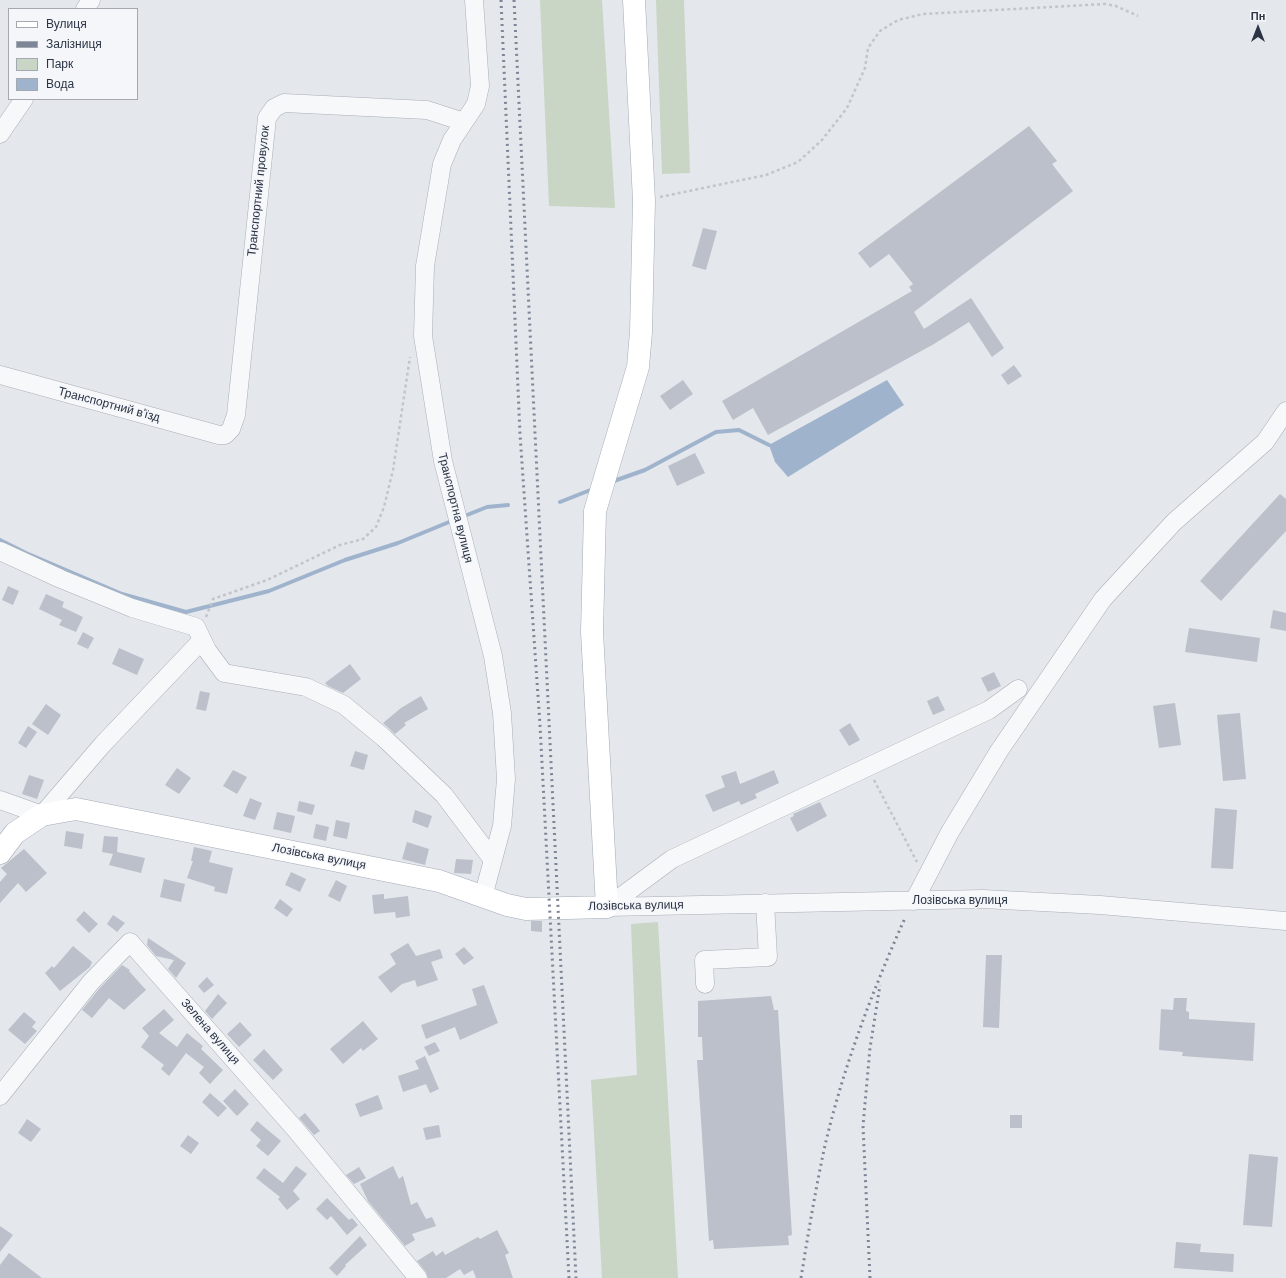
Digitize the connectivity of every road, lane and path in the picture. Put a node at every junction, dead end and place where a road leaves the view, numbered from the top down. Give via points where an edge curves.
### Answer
1 (474, 0) edge
2 (634, 0) edge
3 (1138, 16) dead end
4 (23, 100) edge
5 (464, 122) junction
6 (0, 134) edge
7 (644, 201) junction
8 (411, 352) dead end
9 (0, 374) edge
10 (1286, 411) edge
11 (219, 435) joint
12 (0, 551) edge
13 (200, 636) junction
14 (1018, 689) dead end
15 (867, 767) junction
16 (0, 800) edge
17 (42, 815) junction
18 (0, 853) edge
19 (494, 860) junction
20 (924, 882) junction
21 (484, 897) junction
22 (914, 900) junction
23 (765, 903) junction
24 (607, 907) junction
25 (1286, 921) edge
26 (705, 984) dead end
27 (0, 1096) edge
28 (418, 1278) edge

1 - 5 street, Транспортна вулиця via 480,86 476,104
2 - 7 main road
3 - 7 path via 1105,4 923,14 898,20 880,31 868,48 865,68 847,108 822,140 798,162 766,175
4 - 6 street
5 - 11 street, Транспортний провулок via 427,110 284,103 274,108 267,118 236,415 231,429 224,435
5 - 19 street, Транспортна вулиця via 452,140 442,164 425,266 423,336 443,461 493,656 502,713 506,779 502,826
7 - 24 main road via 638,367 595,511 592,632
8 - 13 path via 393,470 376,527 363,539 340,545 281,574 213,599
9 - 11 street, Транспортний в'їзд
10 - 20 street via 1265,442 1174,522 1103,599 999,751 950,832
12 - 13 street via 132,608 196,627
13 - 17 street
13 - 19 street via 224,673 306,687 344,704 444,795
14 - 15 street via 989,710
15 - 20 path via 915,855
15 - 24 street via 672,859
16 - 17 street, Лозівська вулиця
17 - 18 main road via 15,833
17 - 21 main road, Лозівська вулиця via 76,809 439,881
19 - 21 street, Транспортна вулиця
20 - 22 street
21 - 24 main road, Лозівська вулиця via 526,909
22 - 23 street, Лозівська вулиця
22 - 25 street, Лозівська вулиця via 983,899 1100,905
23 - 24 street, Лозівська вулиця
23 - 26 street via 768,957 704,960
27 - 28 street, Зелена вулиця via 91,982 130,942 296,1130

